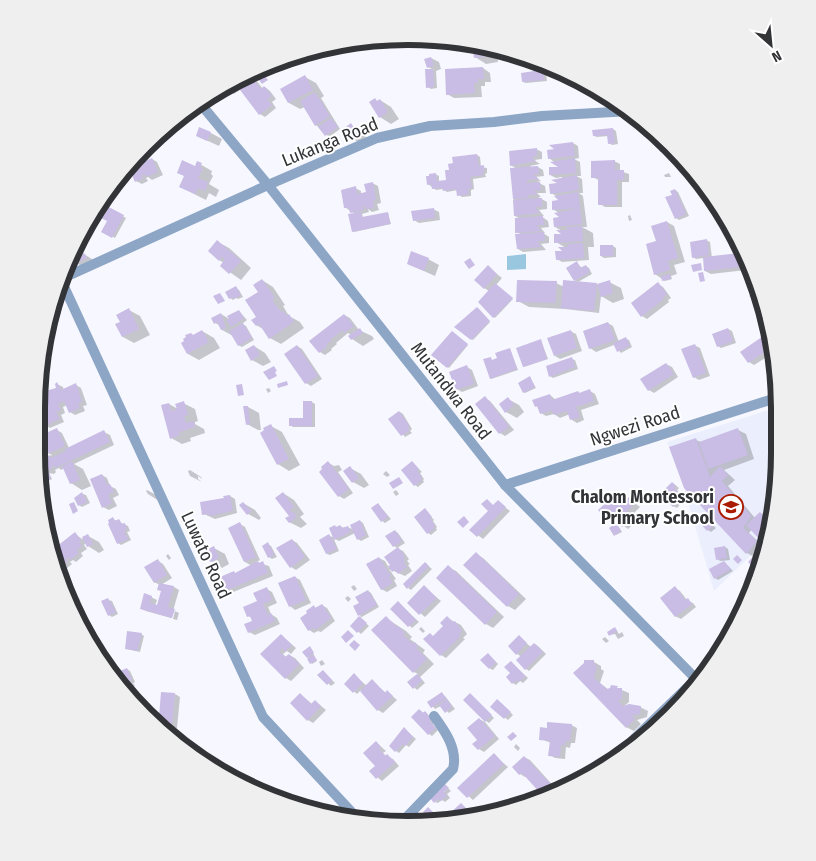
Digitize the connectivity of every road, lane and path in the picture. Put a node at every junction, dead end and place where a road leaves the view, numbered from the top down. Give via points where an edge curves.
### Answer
1 (204, 108) edge
2 (618, 112) edge
3 (268, 185) junction
4 (70, 276) edge
5 (65, 289) edge
6 (771, 400) edge
7 (504, 485) junction
8 (694, 677) edge
9 (434, 716) dead end
10 (351, 811) edge
11 (408, 816) edge

1 - 3 street, Mutandwa Road
2 - 3 street, Lukanga Road via 430,126 400,132 377,138
3 - 4 street, Lukanga Road
3 - 7 street, Mutandwa Road
5 - 10 street, Luwato Road via 263,717
6 - 7 street, Ngwezi Road
7 - 8 street, Mutandwa Road
9 - 11 street via 453,749 453,769

